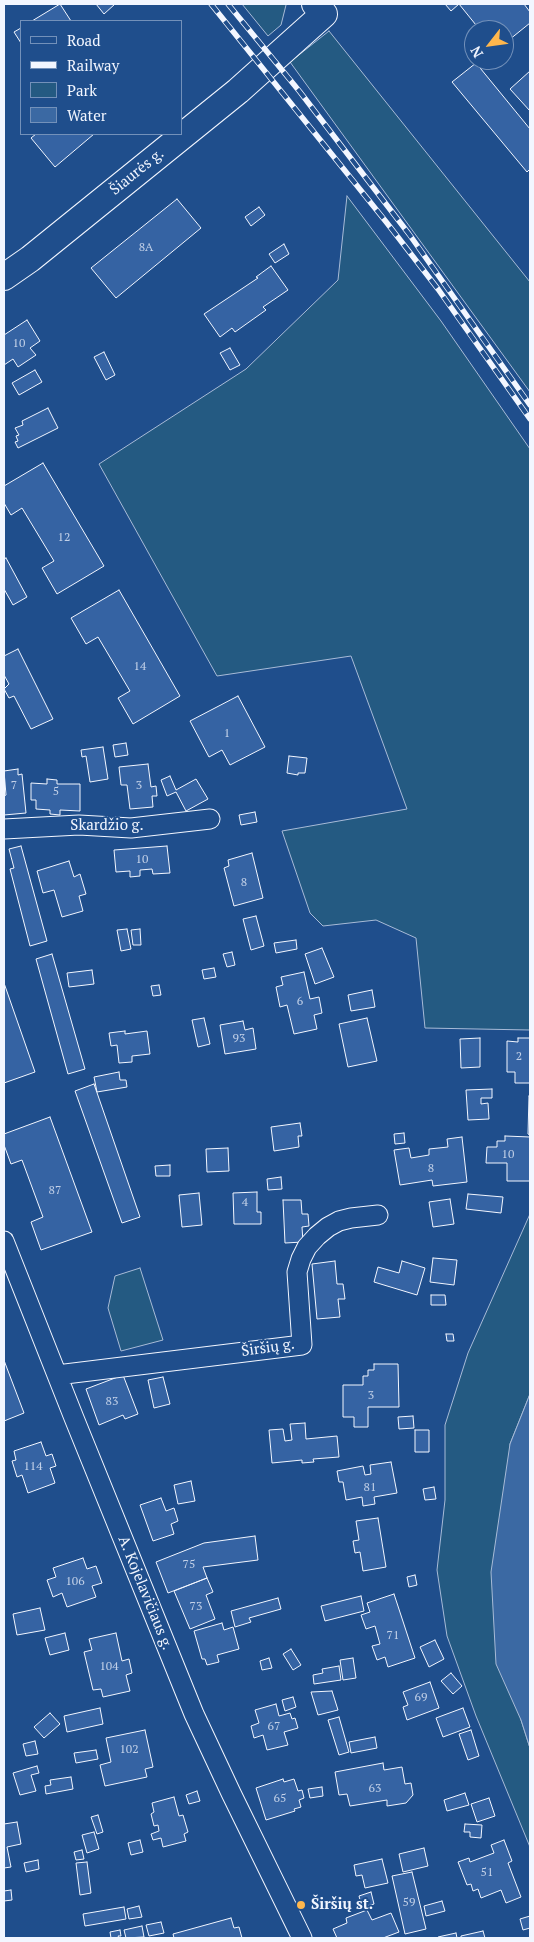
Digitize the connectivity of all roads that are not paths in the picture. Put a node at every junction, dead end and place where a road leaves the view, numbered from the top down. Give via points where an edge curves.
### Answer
1 (325, 7) edge
2 (4, 277) edge
3 (210, 819) dead end
4 (4, 829) edge
5 (378, 1215) dead end
6 (4, 1240) edge
7 (57, 1375) junction
8 (302, 1938) edge

1 - 2 main road, Šiaurės g. via 238,91
3 - 4 street, Skardžio g. via 131,828 79,825
5 - 7 street, Širšių g. via 339,1221 317,1236 308,1247 297,1272 302,1345
6 - 7 street, A. Kojelavičiaus g.
7 - 8 street, A. Kojelavičiaus g. via 198,1722

